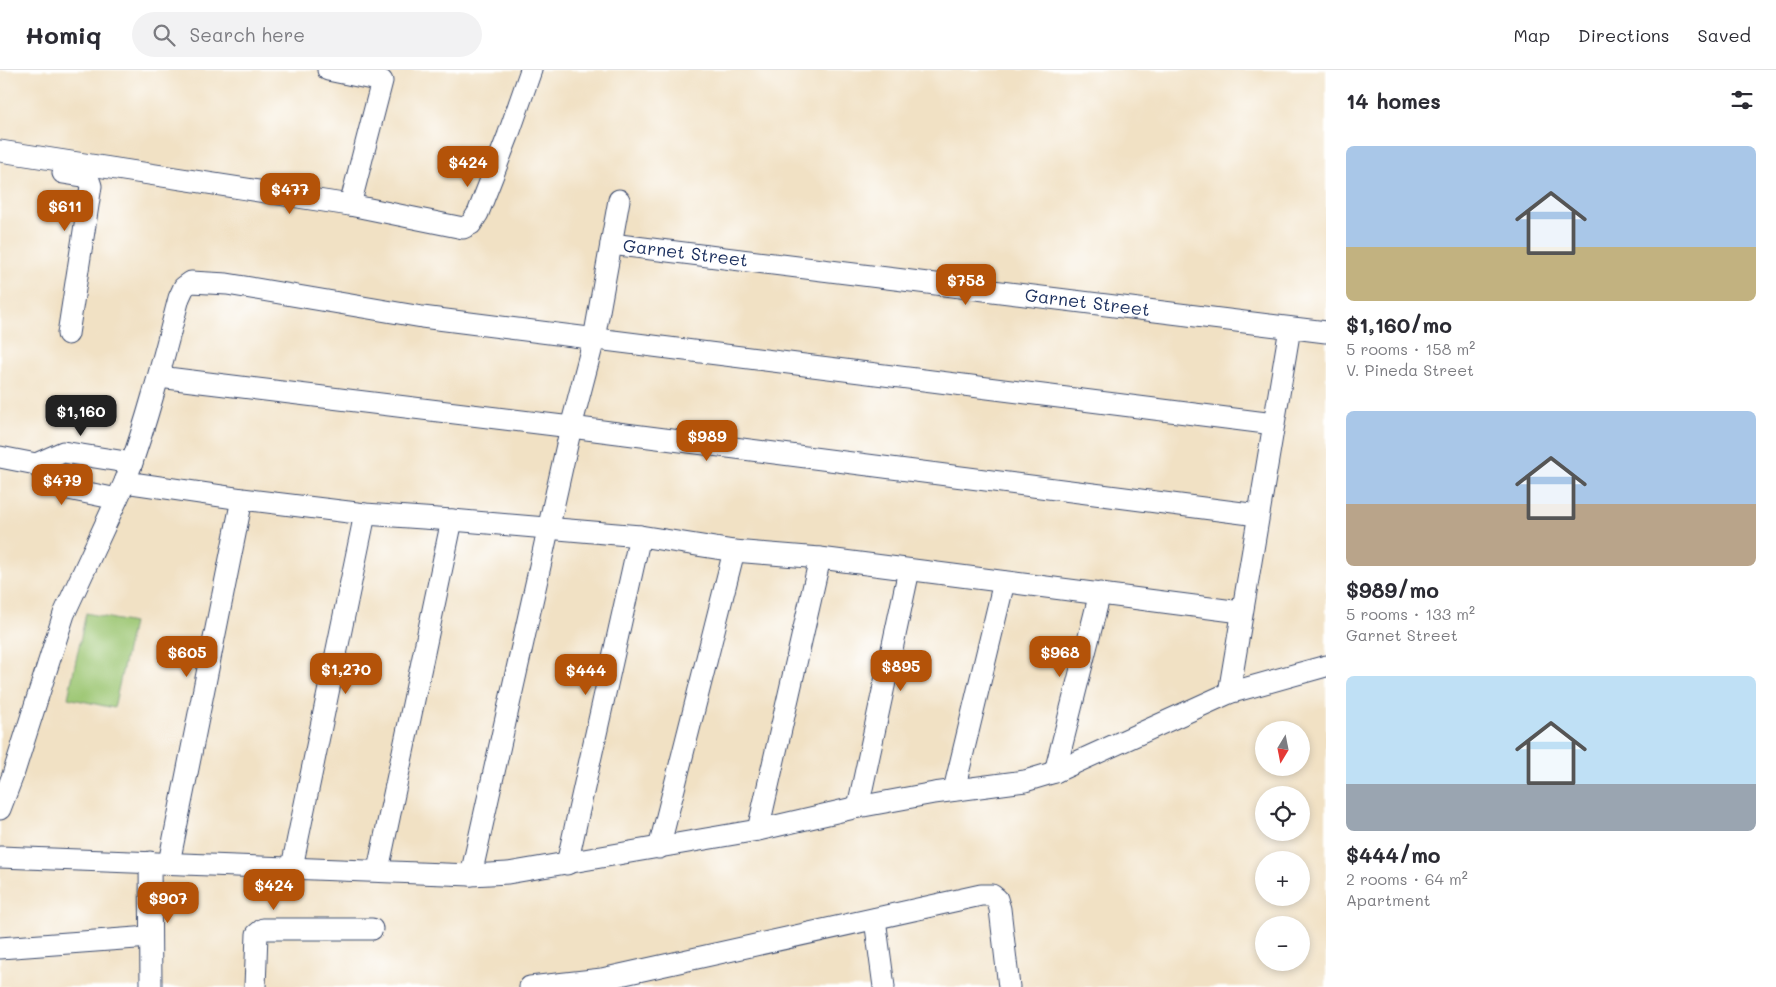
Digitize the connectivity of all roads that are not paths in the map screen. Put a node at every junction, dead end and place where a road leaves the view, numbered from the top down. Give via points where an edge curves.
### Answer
1 (328, 70) edge
2 (531, 70) edge
3 (383, 75) edge
4 (0, 151) edge
5 (48, 159) junction
6 (619, 200) dead end
7 (350, 205) junction
8 (611, 244) junction
9 (1290, 328) junction
10 (1326, 332) edge
11 (68, 334) dead end
12 (594, 339) junction
13 (159, 377) junction
14 (1274, 424) junction
15 (571, 427) junction
16 (0, 457) edge
17 (36, 464) junction
18 (125, 482) junction
19 (242, 499) junction
20 (365, 514) junction
21 (1258, 515) junction
22 (452, 520) junction
23 (548, 529) junction
24 (640, 536) junction
25 (734, 551) junction
26 (820, 558) junction
27 (909, 570) junction
28 (1004, 582) junction
29 (1100, 593) junction
30 (1241, 612) junction
31 (1326, 666) edge
32 (1229, 693) junction
33 (1055, 772) junction
34 (954, 790) junction
35 (858, 806) junction
36 (0, 809) edge
37 (758, 830) junction
38 (660, 848) junction
39 (0, 857) edge
40 (159, 862) junction
41 (567, 864) junction
42 (292, 867) junction
43 (378, 870) junction
44 (472, 875) junction
45 (875, 919) junction
46 (372, 929) dead end
47 (150, 936) junction
48 (0, 948) edge
49 (585, 984) edge
50 (151, 987) edge
51 (255, 987) edge
52 (530, 987) edge
53 (884, 987) edge
54 (1009, 987) edge

1 - 3 street
2 - 7 street via 472,224 463,228
3 - 7 street
4 - 5 street
5 - 7 street
5 - 11 street via 49,170 82,176 89,180 91,186
6 - 8 street
8 - 9 street, Garnet Street
8 - 12 street
9 - 10 street, Garnet Street
9 - 14 street
12 - 13 street via 422,317 227,284 191,282 184,287 179,298
12 - 14 street
12 - 15 street
13 - 15 street
13 - 18 street
14 - 21 street
15 - 21 street
15 - 23 street
16 - 17 street
17 - 18 street via 63,452
17 - 18 street via 54,486
18 - 19 street
18 - 36 street via 64,614 14,775
19 - 20 street
19 - 40 street
20 - 22 street
20 - 42 street
21 - 30 street
22 - 23 street
22 - 43 street
23 - 24 street
23 - 44 street
24 - 25 street
24 - 41 street
25 - 26 street
25 - 38 street
26 - 27 street
26 - 37 street
27 - 28 street
27 - 35 street
28 - 29 street
28 - 34 street
29 - 30 street
29 - 33 street
30 - 32 street
31 - 32 street
32 - 33 street
33 - 34 street via 1024,781
34 - 35 street
35 - 37 street
37 - 38 street
38 - 41 street
39 - 40 street
40 - 42 street
40 - 47 street
41 - 44 street
42 - 43 street
43 - 44 street
45 - 49 street
45 - 53 street
45 - 54 street via 992,895 1000,909
46 - 51 street via 263,930 258,934
47 - 48 street
47 - 50 street
49 - 52 street

